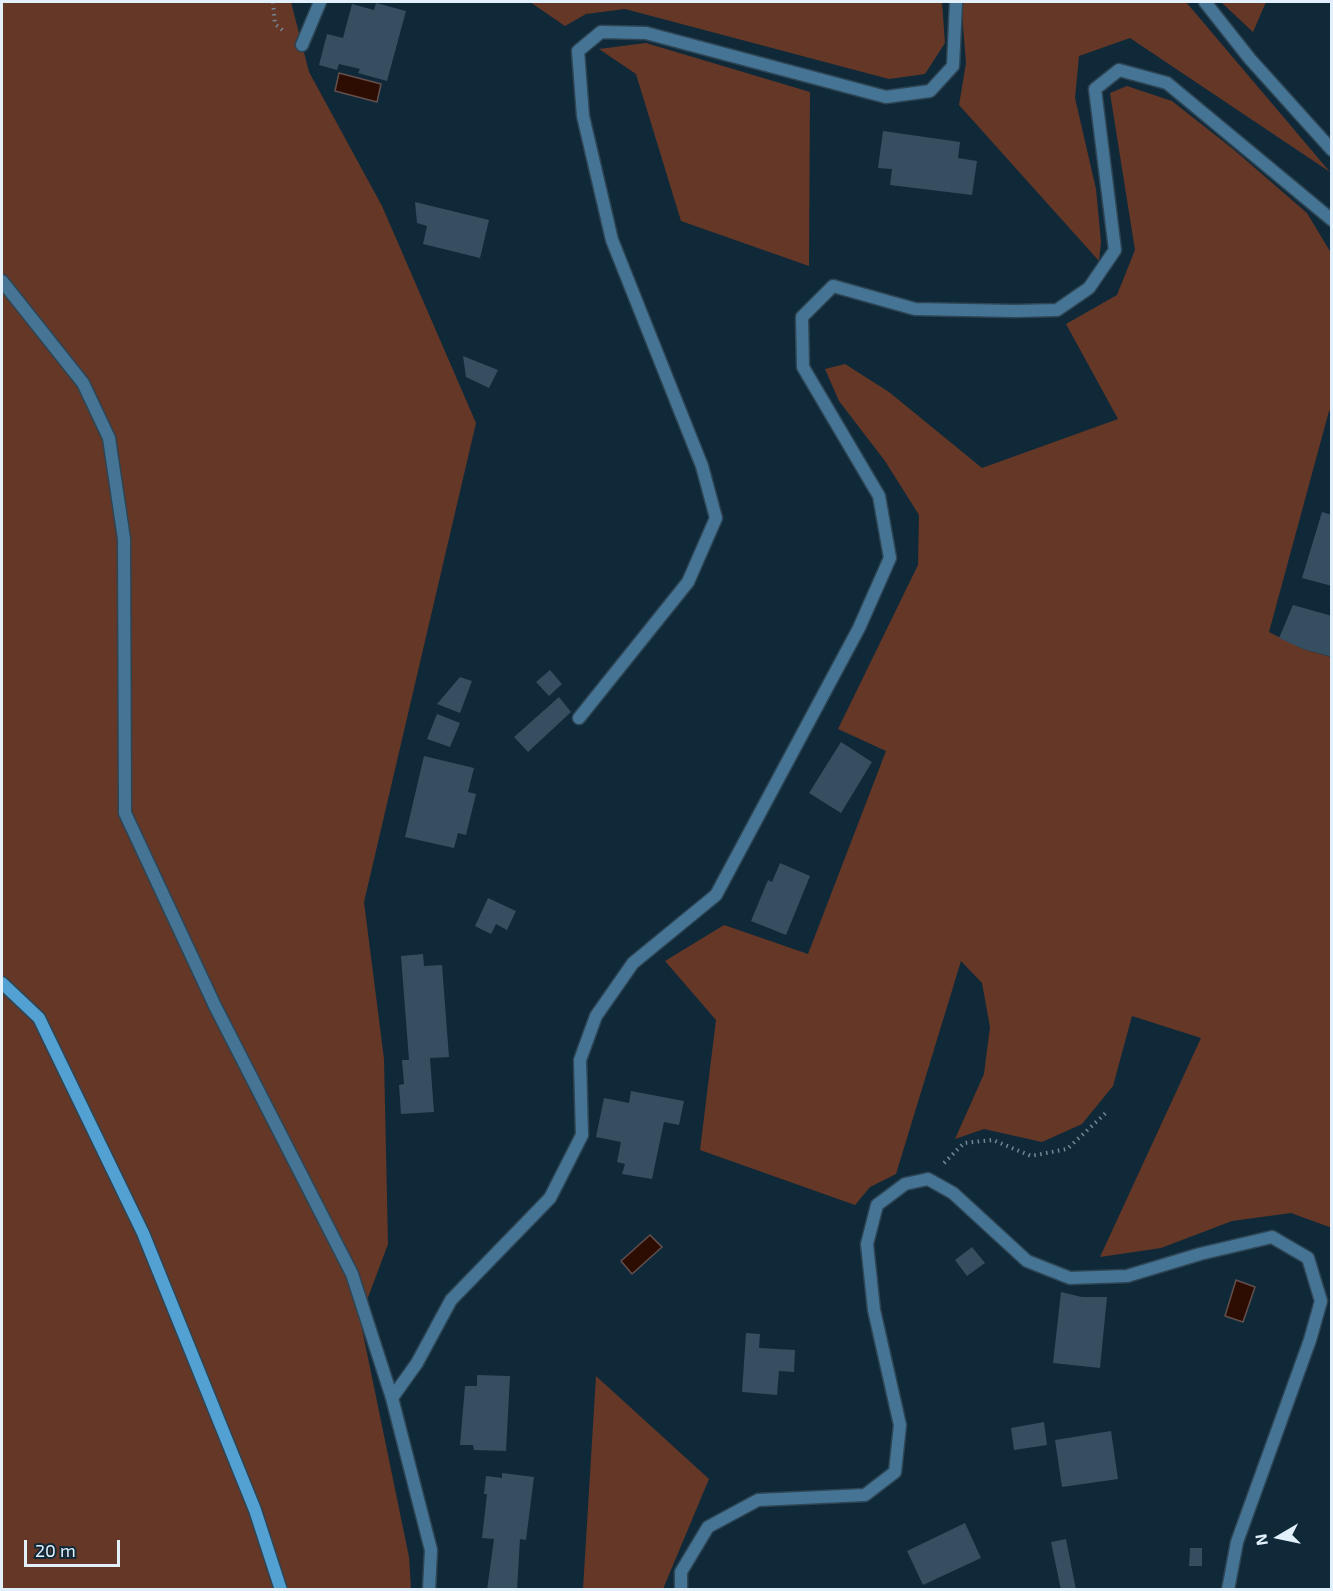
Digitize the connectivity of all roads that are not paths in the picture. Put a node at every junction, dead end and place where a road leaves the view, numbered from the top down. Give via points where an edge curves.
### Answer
1 (320, 2) edge
2 (956, 2) edge
3 (1205, 2) edge
4 (302, 45) dead end
5 (1332, 150) edge
6 (1332, 220) edge
7 (2, 281) edge
8 (579, 718) dead end
9 (2, 983) edge
10 (393, 1398) junction
11 (281, 1590) edge
12 (429, 1590) edge
13 (681, 1590) edge
14 (1228, 1590) edge

1 - 4 street
2 - 8 street via 953,66 930,91 886,97 646,33 601,32 578,51 583,116 612,240 702,466 716,518 688,582
3 - 5 street
6 - 10 street via 1167,83 1119,70 1095,89 1115,250 1089,288 1057,310 1015,311 915,309 833,286 802,317 803,367 879,496 890,558 859,628 716,895 633,963 596,1016 580,1060 582,1135 550,1198 451,1300
7 - 10 street via 83,383 109,438 124,539 125,813 215,1006 352,1274
9 - 11 main road via 39,1018 143,1233 255,1510
10 - 12 street via 431,1550
13 - 14 street via 681,1572 708,1527 758,1500 865,1495 896,1472 900,1425 874,1310 867,1244 877,1205 904,1184 928,1179 952,1193 1027,1261 1070,1278 1127,1276 1272,1237 1308,1258 1321,1301 1237,1542

